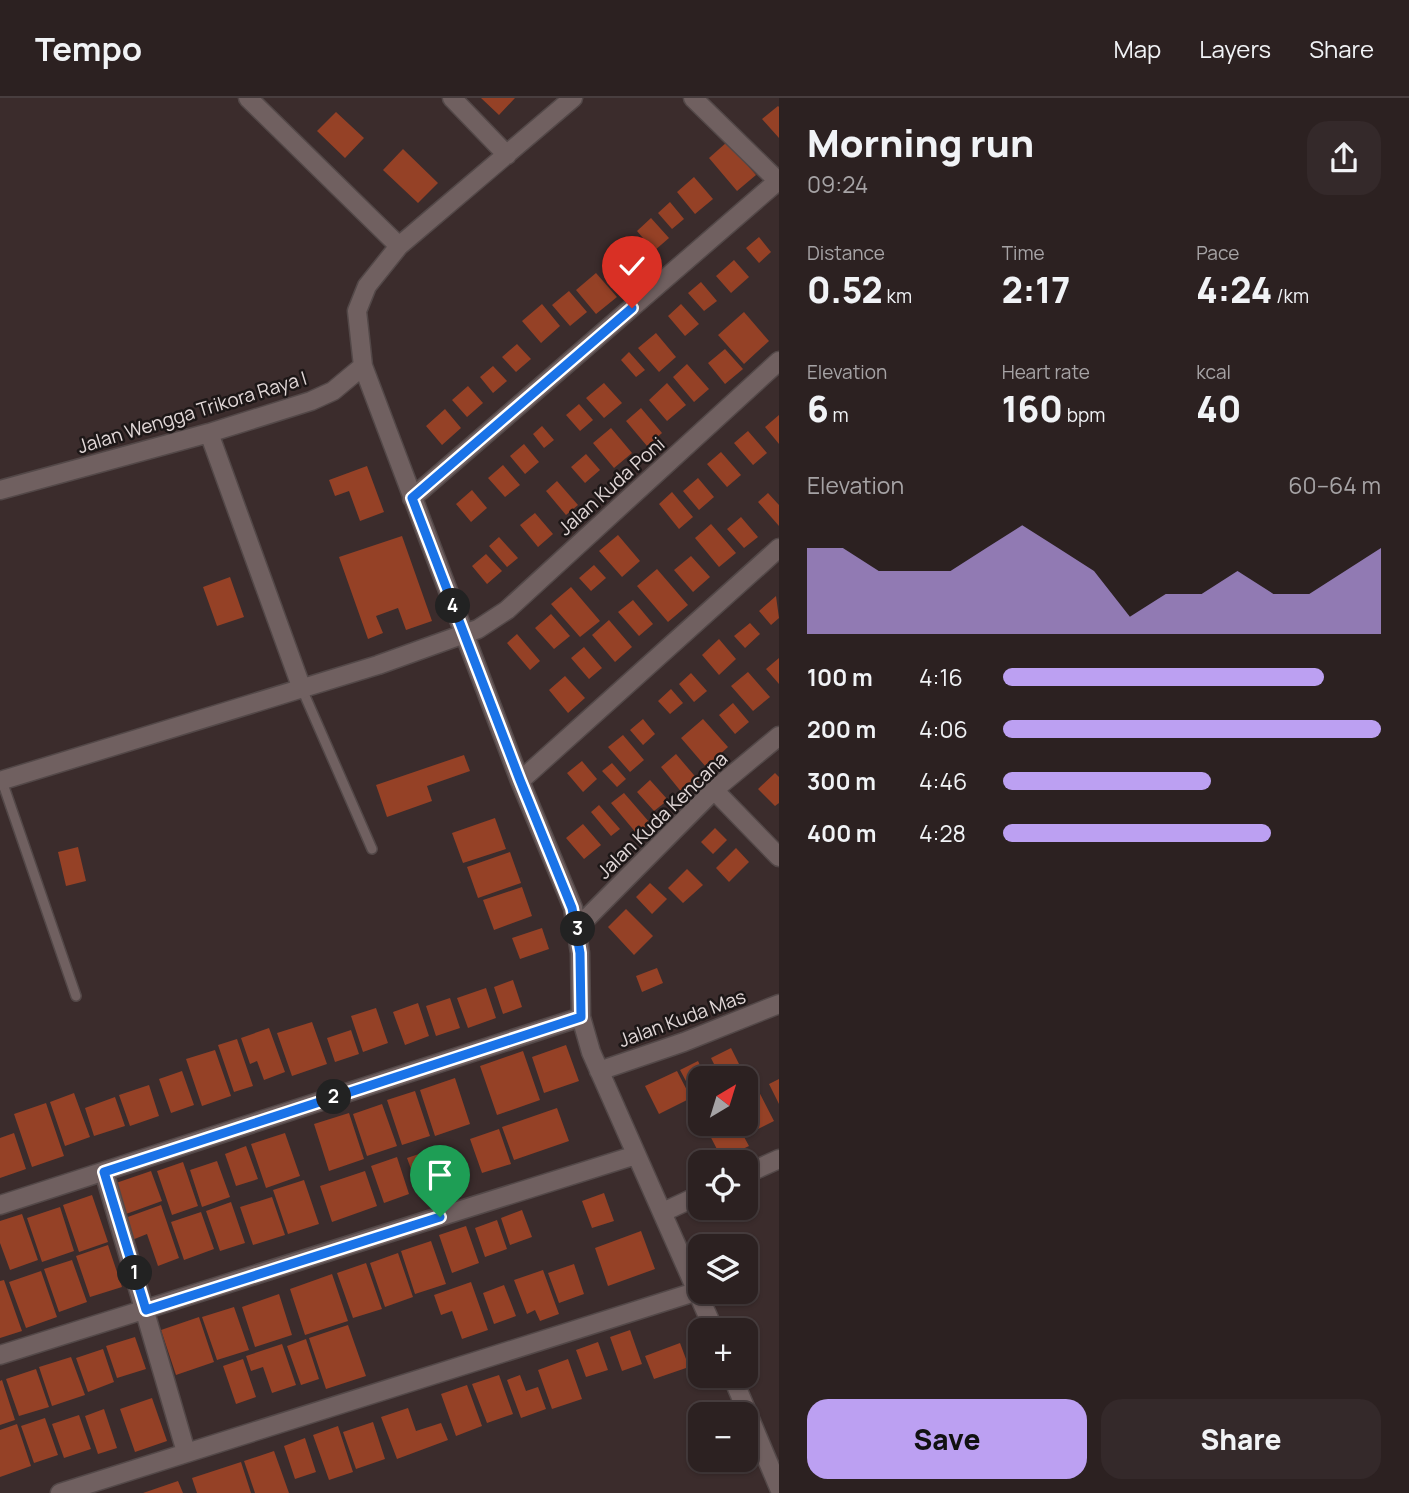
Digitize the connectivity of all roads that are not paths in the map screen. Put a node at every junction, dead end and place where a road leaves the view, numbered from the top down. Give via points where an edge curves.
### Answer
1 (248, 98) edge
2 (452, 98) edge
3 (573, 98) edge
4 (693, 98) edge
5 (507, 155) junction
6 (779, 181) edge
7 (399, 247) junction
8 (779, 361) edge
9 (363, 366) junction
10 (209, 433) junction
11 (0, 490) edge
12 (412, 498) junction
13 (779, 548) edge
14 (465, 634) junction
15 (302, 690) junction
16 (779, 736) edge
17 (1, 780) edge
18 (520, 780) junction
19 (714, 790) junction
20 (372, 849) dead end
21 (779, 856) edge
22 (578, 928) junction
23 (76, 996) dead end
24 (779, 1004) edge
25 (581, 1017) junction
26 (599, 1071) junction
27 (636, 1155) junction
28 (779, 1159) edge
29 (758, 1169) edge
30 (104, 1172) junction
31 (688, 1201) edge
32 (0, 1205) edge
33 (663, 1212) junction
34 (688, 1269) edge
35 (688, 1295) edge
36 (146, 1310) junction
37 (0, 1355) edge
38 (738, 1388) edge
39 (186, 1452) junction
40 (779, 1488) edge
41 (60, 1493) edge

1 - 7 street
2 - 5 street
3 - 5 street
4 - 6 street
5 - 7 street
6 - 12 street
7 - 9 street via 367,286 357,311
8 - 14 street, Jalan Kuda Poni via 507,610
9 - 10 street, Jalan Wengga Trikora Raya I via 333,391 312,401
9 - 12 street
10 - 11 street, Jalan Wengga Trikora Raya I
10 - 15 street
12 - 14 street
13 - 18 street
14 - 15 street, Jalan Kuda Poni
14 - 18 street
15 - 17 street, Jalan Kuda Poni
15 - 20 lane
16 - 19 street, Jalan Kuda Kencana
17 - 23 lane
18 - 22 street
19 - 21 street
19 - 22 street, Jalan Kuda Kencana
22 - 25 street
24 - 26 street, Jalan Kuda Mas
25 - 26 street
25 - 30 street
26 - 27 street
27 - 33 street
27 - 36 street
28 - 29 street
30 - 32 street
30 - 36 street
31 - 33 street
33 - 34 street
35 - 39 street
36 - 37 street
36 - 39 street
38 - 40 street
39 - 41 street

